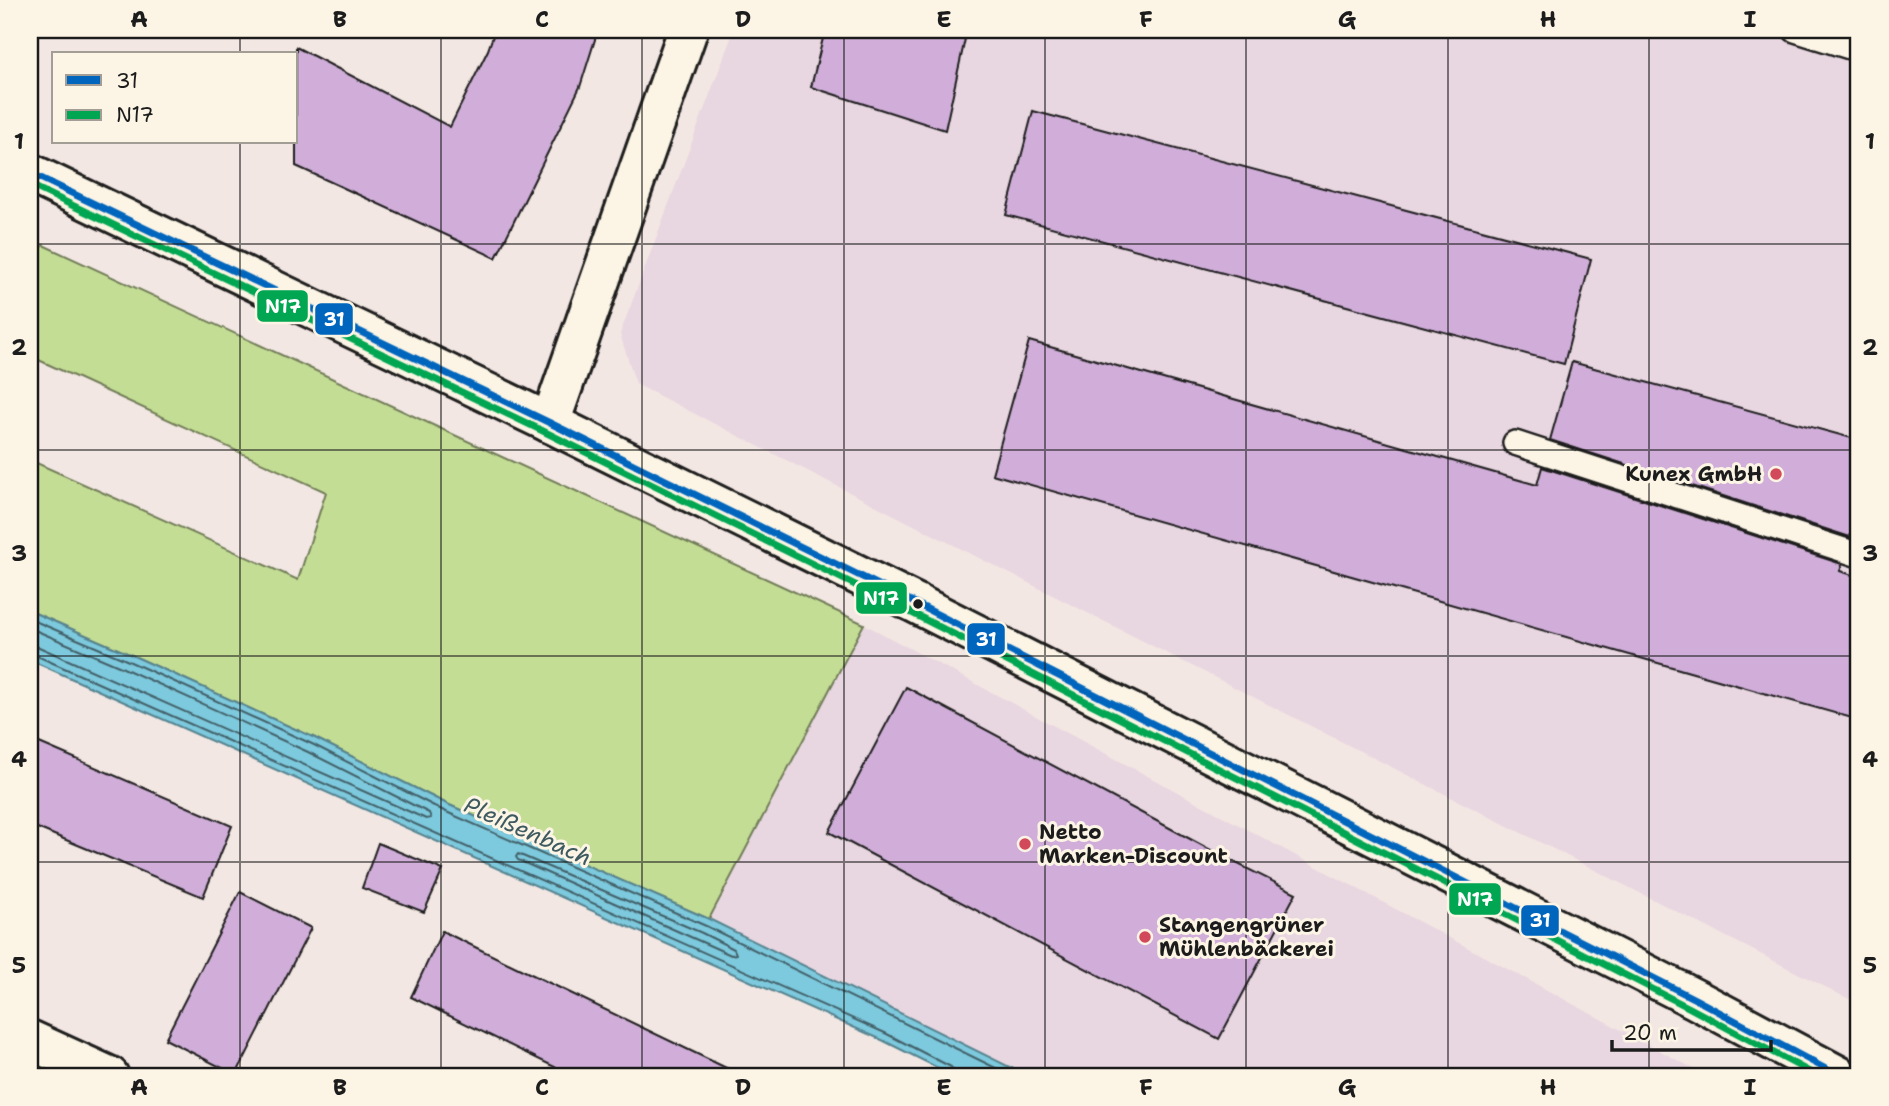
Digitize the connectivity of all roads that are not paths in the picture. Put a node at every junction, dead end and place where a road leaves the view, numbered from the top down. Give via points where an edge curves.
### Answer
1 (688, 30) edge
2 (1795, 30) edge
3 (1859, 50) edge
4 (30, 173) edge
5 (550, 423) junction
6 (1515, 443) dead end
7 (1859, 555) edge
8 (30, 1040) edge
9 (109, 1076) edge
10 (1839, 1076) edge

1 - 5 street
2 - 3 lane
4 - 5 street
5 - 10 street via 1063,677
6 - 7 lane
8 - 9 street

